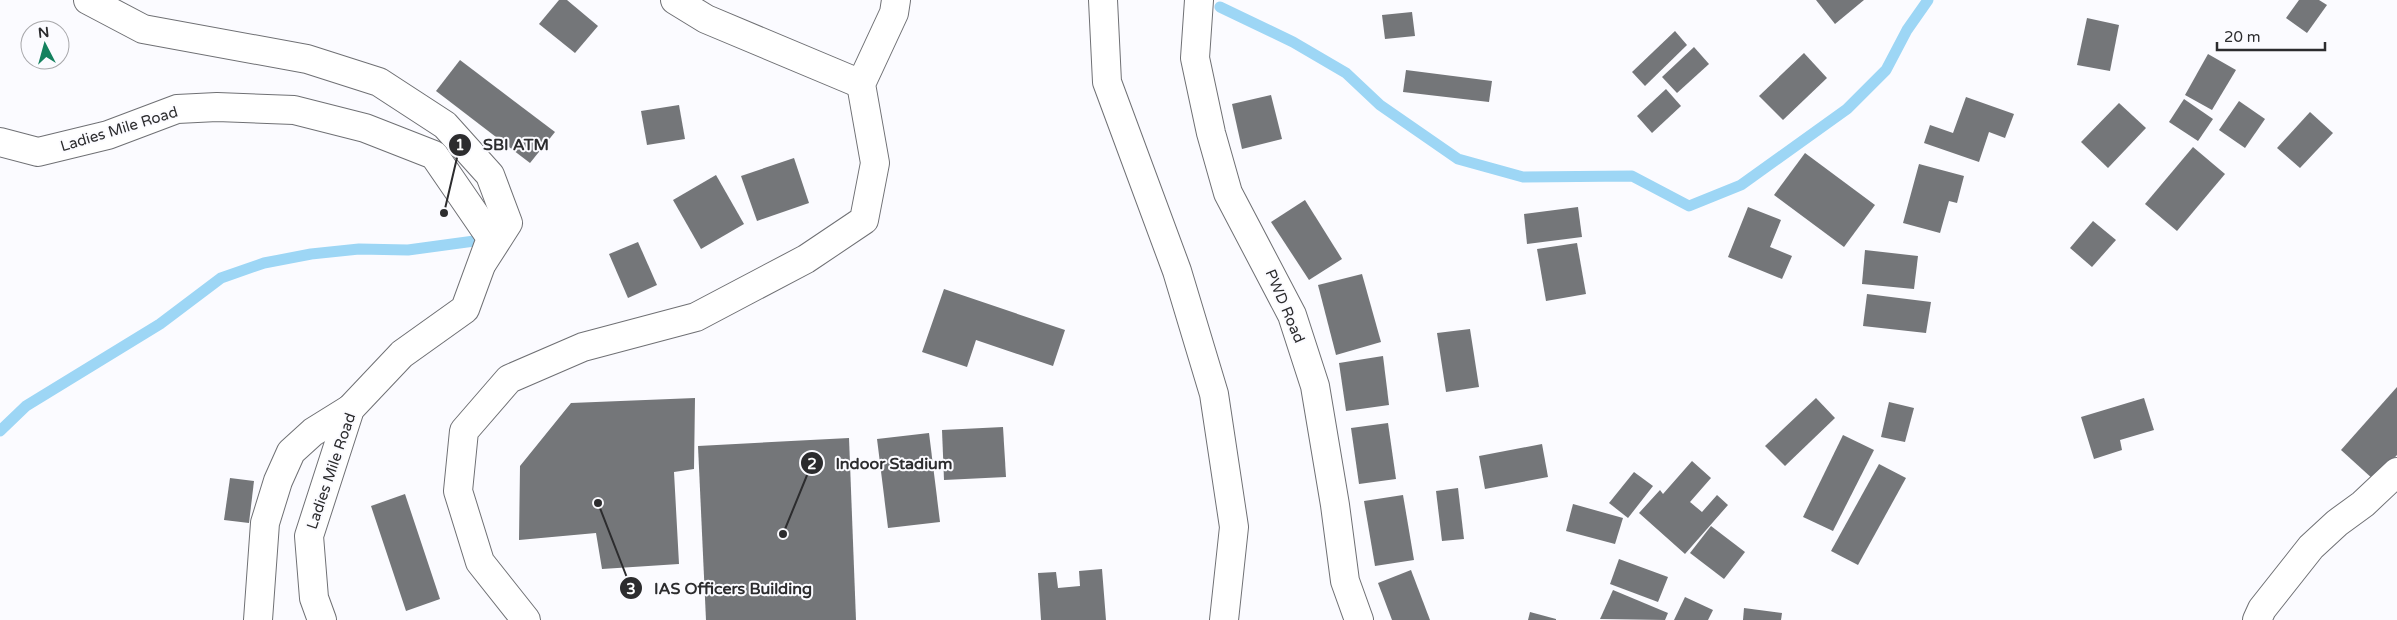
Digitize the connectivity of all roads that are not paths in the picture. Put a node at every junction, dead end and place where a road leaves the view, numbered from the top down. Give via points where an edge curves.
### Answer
1 (88, 0) edge
2 (675, 0) edge
3 (896, 0) edge
4 (1103, 0) edge
5 (1199, 0) edge
6 (861, 84) junction
7 (0, 142) edge
8 (482, 263) junction
9 (350, 409) junction
10 (2397, 472) edge
11 (258, 620) edge
12 (322, 620) edge
13 (526, 620) edge
14 (1224, 620) edge
15 (1359, 620) edge
16 (2257, 620) edge

1 - 8 main road via 143,29 307,59 379,82 444,125 490,175 508,223
2 - 6 main road via 706,19
3 - 6 main road via 894,13
4 - 14 main road via 1107,82 1176,271 1214,394 1234,527
5 - 15 main road, PWD Road via 1195,58 1211,133 1228,193 1292,315 1315,386 1344,581
6 - 13 main road via 875,164 864,220 806,259 696,317 583,347 509,379 464,431 458,491 480,562
7 - 8 main road, Ladies Mile Road via 38,152 108,135 178,110 217,107 294,110 356,126 434,155 491,238
8 - 9 main road, Ladies Mile Road via 466,309 402,354
9 - 11 main road via 313,432 292,452 278,481 265,523
9 - 12 main road, Ladies Mile Road via 309,536 314,598
10 - 16 main road via 2311,547 2262,609

